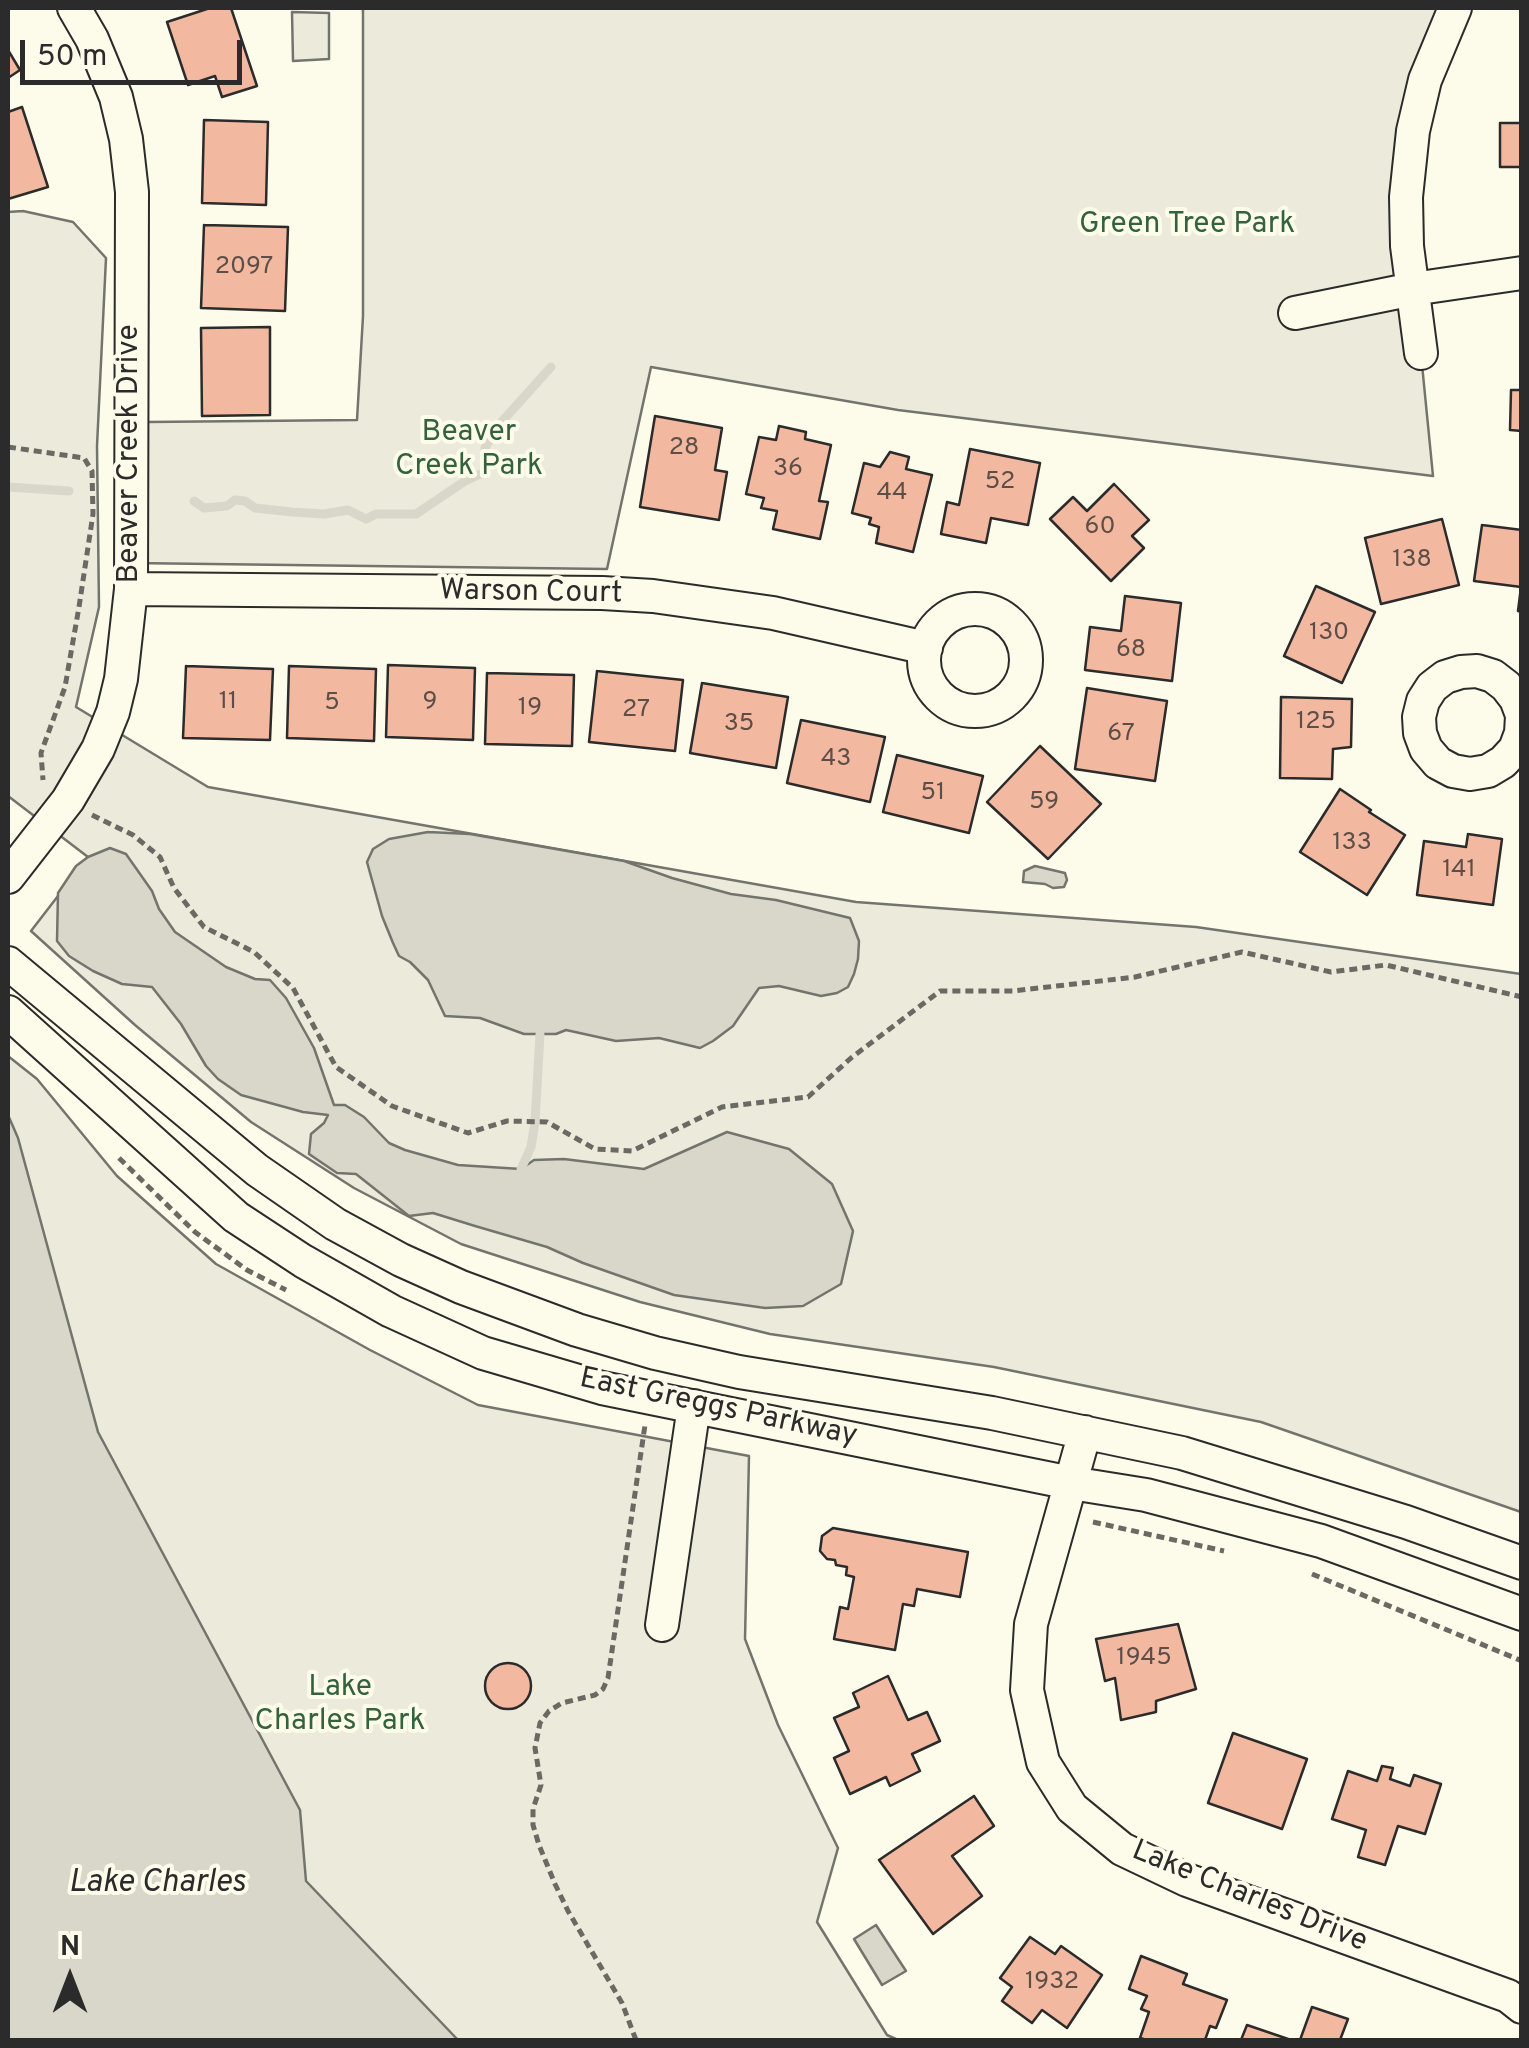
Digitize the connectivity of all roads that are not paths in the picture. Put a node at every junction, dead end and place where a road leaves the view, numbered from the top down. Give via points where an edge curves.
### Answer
1 (74, 8) edge
2 (1454, 8) edge
3 (1522, 273) edge
4 (1413, 290) junction
5 (1294, 313) dead end
6 (1421, 354) dead end
7 (131, 589) junction
8 (926, 648) dead end
9 (8, 877) edge
10 (8, 964) edge
11 (8, 1012) edge
12 (694, 1406) junction
13 (1085, 1432) junction
14 (1071, 1483) junction
15 (1522, 1563) edge
16 (1522, 1614) edge
17 (662, 1625) dead end
18 (1522, 2006) edge

1 - 7 street, Beaver Creek Drive via 116,97 132,192
2 - 4 street via 1413,132 1406,197
3 - 4 street
4 - 5 street
4 - 6 street
7 - 8 street, Warson Court via 654,596 773,613
7 - 9 street, Beaver Creek Drive via 121,679 98,750
10 - 13 street, East Greggs Parkway via 257,1170 335,1224 460,1287 655,1353
11 - 12 street, East Greggs Parkway via 236,1217 303,1261 483,1353
12 - 14 street, East Greggs Parkway
12 - 17 street
13 - 14 street, Lake Charles Drive
13 - 15 street, East Greggs Parkway via 1260,1476
14 - 16 street, East Greggs Parkway via 1321,1541
14 - 18 street, Lake Charles Drive via 1031,1624 1028,1690 1043,1762 1072,1808 1122,1849 1188,1880

